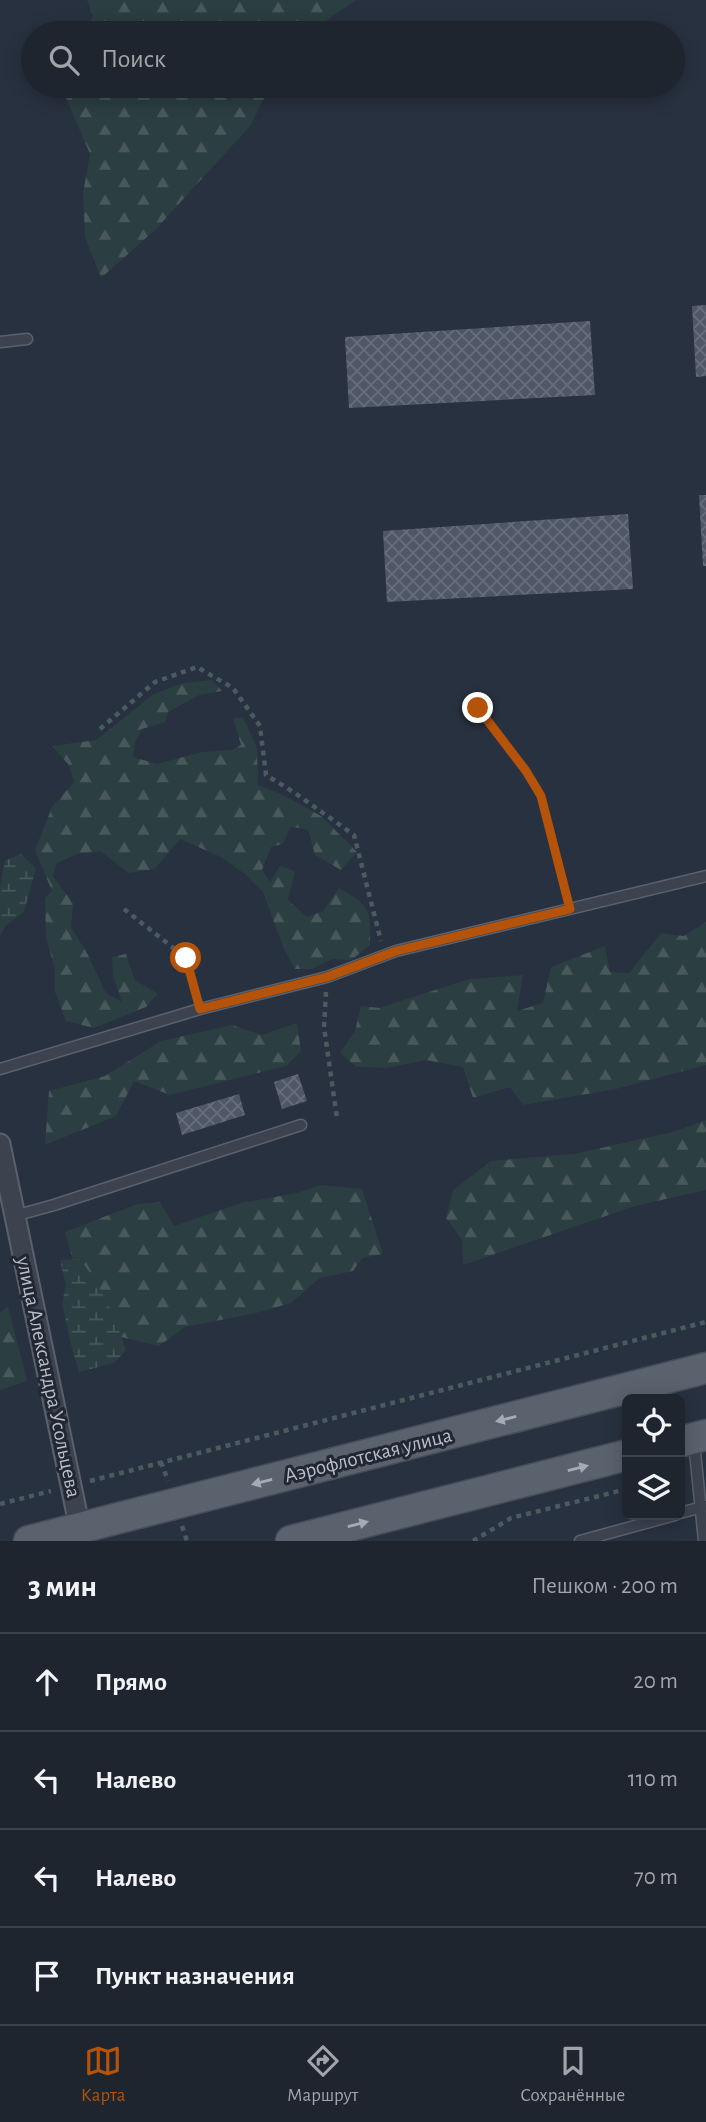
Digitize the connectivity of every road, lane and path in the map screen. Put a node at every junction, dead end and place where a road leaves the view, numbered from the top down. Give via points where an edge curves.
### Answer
1 (27, 339) dead end
2 (0, 342) edge
3 (478, 708) dead end
4 (100, 729) dead end
5 (706, 876) edge
6 (124, 909) dead end
7 (570, 909) junction
8 (384, 955) junction
9 (327, 977) junction
10 (200, 1009) junction
11 (0, 1069) edge
12 (337, 1118) dead end
13 (301, 1125) dead end
14 (0, 1144) edge
15 (14, 1216) junction
16 (706, 1322) edge
17 (706, 1368) edge
18 (693, 1438) edge
19 (622, 1456) edge
20 (72, 1485) junction
21 (622, 1490) edge
22 (0, 1504) edge
23 (703, 1507) edge
24 (685, 1512) edge
25 (655, 1520) edge
26 (82, 1535) edge
27 (29, 1541) edge
28 (292, 1541) edge
29 (473, 1541) edge
30 (580, 1541) edge
31 (705, 1541) edge

1 - 2 lane
3 - 7 path via 541,796
4 - 8 path via 155,682 197,667 233,688 260,726 266,775 354,835
5 - 7 lane
6 - 10 path via 186,958
7 - 8 lane
8 - 9 lane
9 - 10 lane
9 - 12 path via 324,1027
10 - 11 lane
13 - 15 lane
14 - 15 street, улица Александра Усольцева
15 - 20 street, улица Александра Усольцева
16 - 20 path
17 -> 26 main road, Аэрофлотская улица
18 - 23 lane
28 -> 19 main road
20 - 22 path
20 - 26 street, улица Александра Усольцева
21 - 29 path via 510,1518
23 - 24 lane
23 - 31 lane
25 - 30 lane
26 - 27 main road, Аэрофлотская улица

